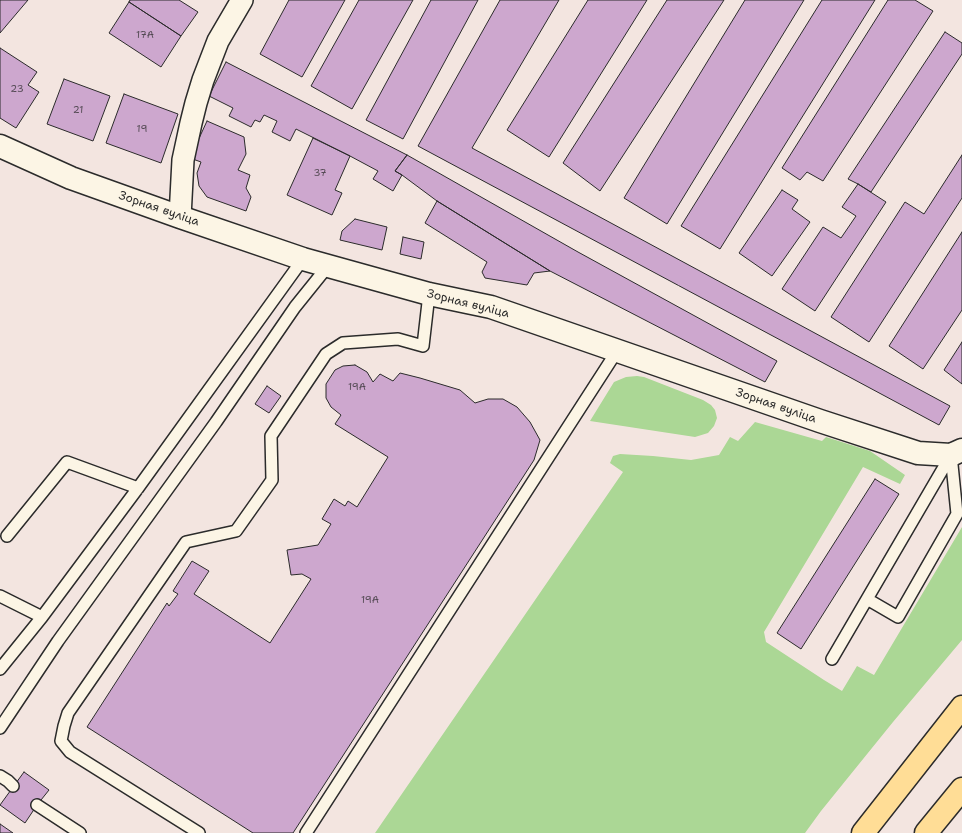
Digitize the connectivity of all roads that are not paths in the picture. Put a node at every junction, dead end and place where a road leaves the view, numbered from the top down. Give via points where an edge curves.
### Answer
1 (242, 0) edge
2 (0, 146) edge
3 (180, 217) junction
4 (302, 259) junction
5 (328, 266) junction
6 (429, 294) junction
7 (617, 351) junction
8 (956, 452) edge
9 (138, 488) junction
10 (7, 536) dead end
11 (0, 596) edge
12 (867, 599) junction
13 (42, 617) junction
14 (832, 659) dead end
15 (0, 668) edge
16 (962, 707) edge
17 (0, 728) edge
18 (0, 776) edge
19 (13, 786) dead end
20 (962, 789) edge
21 (37, 805) dead end
22 (80, 833) edge
23 (199, 833) edge
24 (306, 833) edge
25 (863, 833) edge
26 (926, 833) edge

1 - 3 street via 218,41 203,80 183,160
2 - 3 street, Зорная вуліца via 71,178
3 - 4 street, Зорная вуліца
4 - 5 street, Зорная вуліца
4 - 9 lane
5 - 6 street, Зорная вуліца
5 - 17 lane via 296,307 58,641
6 - 7 street, Зорная вуліца via 491,307
6 - 23 lane via 423,346 398,339 343,343 326,354 271,436 272,480 236,531 186,542 68,713 61,740 70,752
7 - 8 street, Зорная вуліца via 820,422 918,452
7 - 24 lane
8 - 12 lane
8 - 12 lane via 957,514 898,617
9 - 10 lane via 66,462
9 - 13 lane
11 - 13 lane
12 - 14 lane
13 - 15 lane
16 - 25 highway
18 - 19 lane
20 - 26 highway
21 - 22 lane

